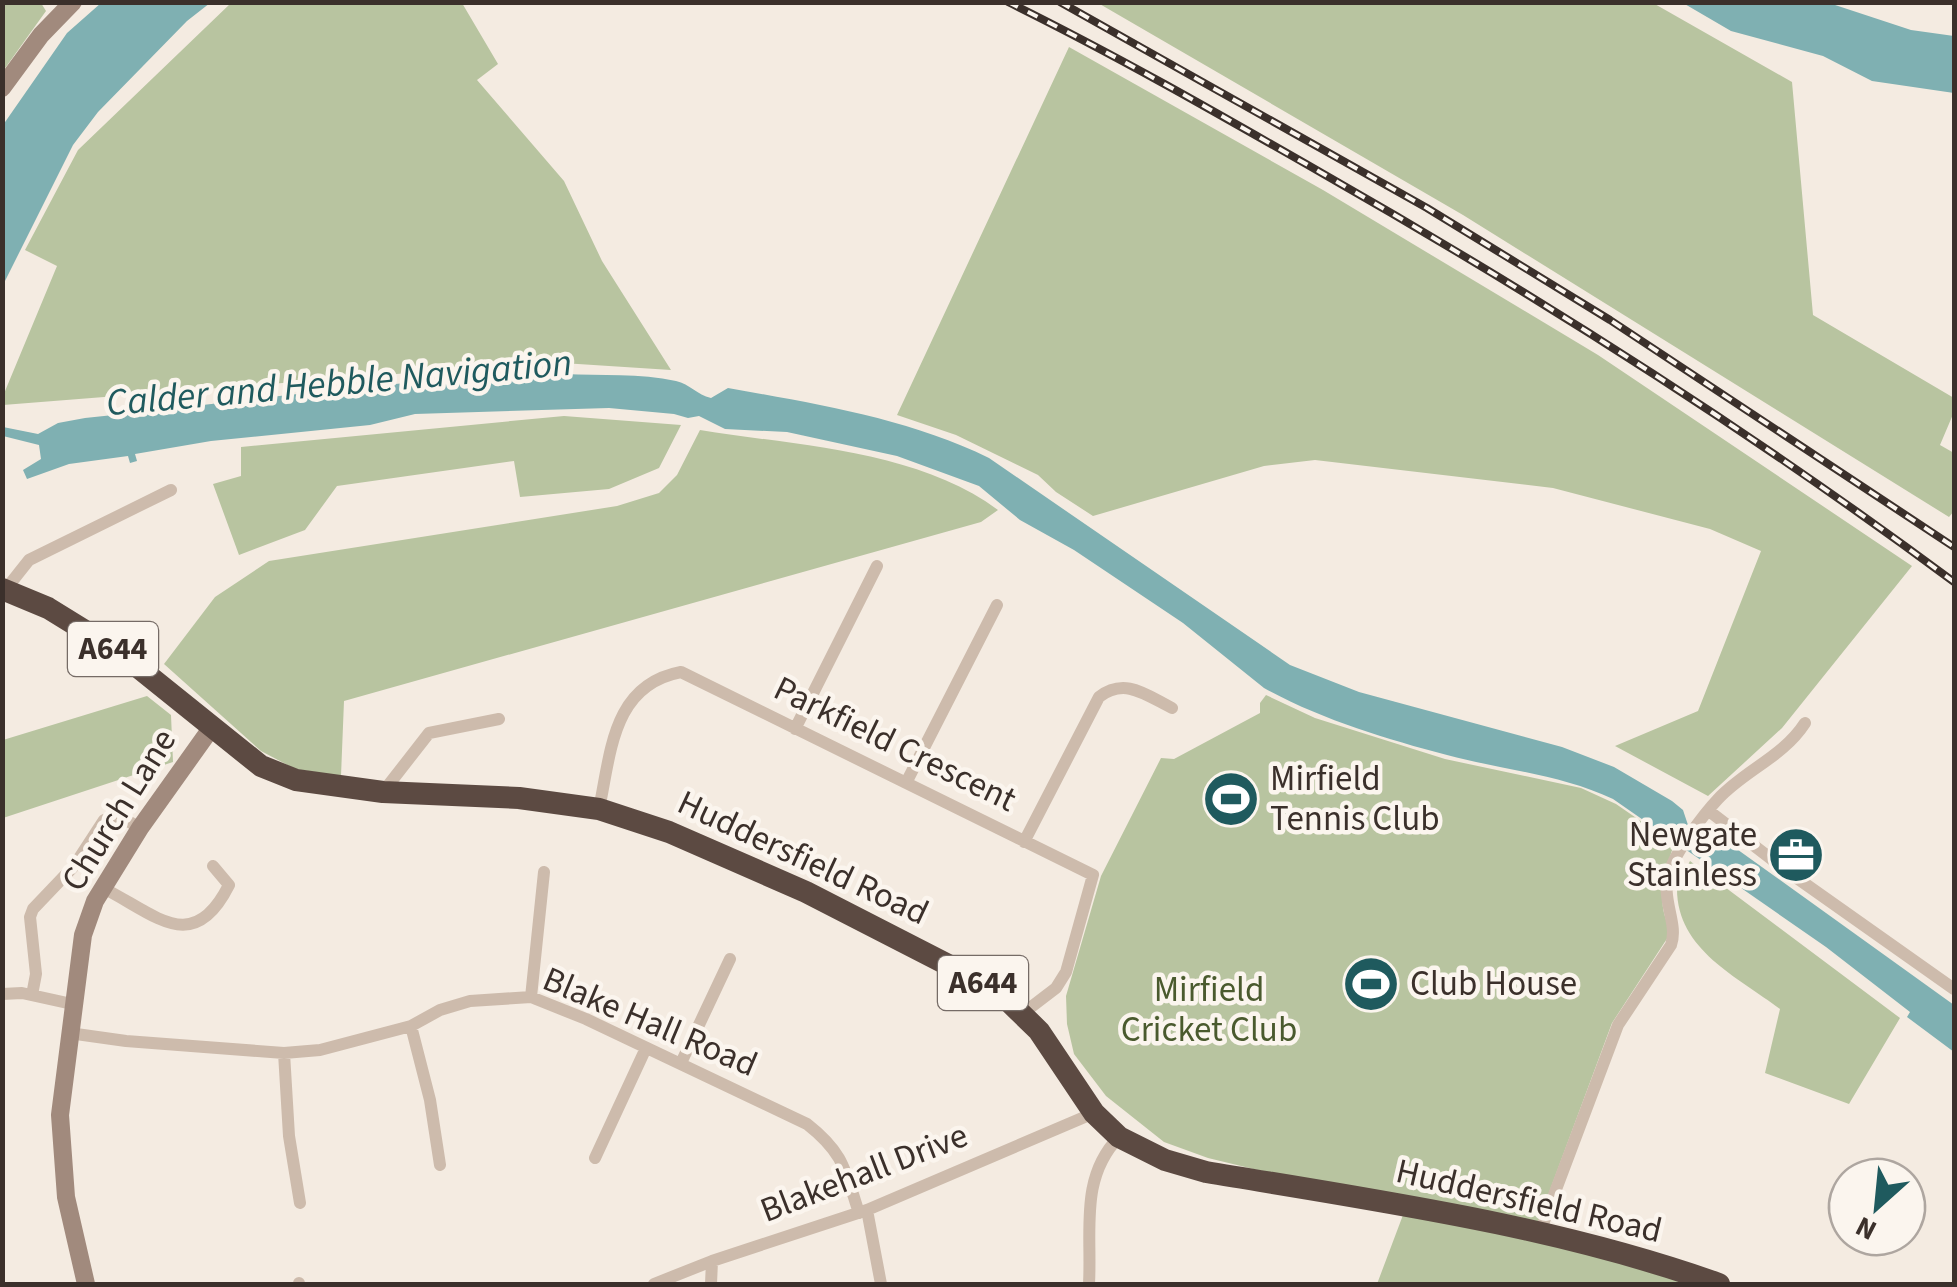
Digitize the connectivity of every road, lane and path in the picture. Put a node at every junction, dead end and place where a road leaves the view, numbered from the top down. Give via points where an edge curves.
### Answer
1 (62, 7) edge
2 (2, 88) edge
3 (172, 490) dead end
4 (877, 566) dead end
5 (4, 589) edge
6 (998, 605) dead end
7 (1172, 708) dead end
8 (499, 719) dead end
9 (1805, 722) dead end
10 (212, 728) junction
11 (795, 729) junction
12 (906, 783) junction
13 (383, 792) junction
14 (599, 809) junction
15 (1705, 816) junction
16 (140, 828) junction
17 (1024, 842) junction
18 (213, 866) dead end
19 (544, 872) dead end
20 (103, 888) junction
21 (730, 959) dead end
22 (1954, 989) edge
23 (2, 994) edge
24 (32, 995) junction
25 (531, 997) junction
26 (72, 1004) junction
27 (1022, 1014) junction
28 (411, 1026) junction
29 (68, 1033) junction
30 (646, 1048) junction
31 (284, 1053) junction
32 (682, 1063) junction
33 (1094, 1113) junction
34 (1119, 1137) junction
35 (595, 1158) dead end
36 (440, 1165) dead end
37 (300, 1204) dead end
38 (863, 1212) junction
39 (1540, 1232) junction
40 (712, 1261) junction
41 (86, 1284) edge
42 (654, 1284) edge
43 (712, 1284) edge
44 (881, 1284) edge
45 (1089, 1284) edge
46 (1719, 1284) edge

1 - 2 street
3 - 5 street via 29,560
4 - 11 street
5 - 10 highway, Huddersfield Road / A644 via 95,637
6 - 12 street
7 - 17 street via 1128,686 1099,697
8 - 13 street via 429,733
9 - 15 street via 1794,740 1718,798
10 - 13 highway, Huddersfield Road / A644 via 261,766 296,780
10 - 16 street, Church Lane
11 - 12 street, Parkfield Crescent
11 - 14 street, Parkfield Crescent via 680,672 659,676 618,718
12 - 17 street, Parkfield Crescent
13 - 14 highway, Huddersfield Road / A644
14 - 27 highway, Huddersfield Road / A644 via 806,892 997,990
15 - 22 street
15 - 39 street via 1669,872 1666,901 1676,932 1618,1026
16 - 20 street, Church Lane
16 - 24 street via 108,817 33,909
17 - 27 street, Parkfield Crescent via 1092,875 1066,972
18 - 20 street via 229,885 218,908 194,926 170,925
19 - 25 street
20 - 26 street, Church Lane via 83,935
21 - 32 street
23 - 24 street
24 - 26 street
25 - 28 street, Blake Hall Road via 470,1000
25 - 30 street, Blake Hall Road
26 - 29 street, Church Lane
27 - 33 highway, Huddersfield Road / A644
28 - 31 street, Blake Hall Road
28 - 36 street
29 - 31 street, Blake Hall Road
29 - 41 street, Church Lane via 60,1114 64,1180
30 - 32 street, Blake Hall Road
30 - 35 street
31 - 37 street
32 - 38 street, Blake Hall Road via 807,1124 832,1144
33 - 34 highway, Huddersfield Road / A644
33 - 38 street, Blakehall Drive
34 - 39 highway, Huddersfield Road / A644 via 1206,1172
34 - 45 street via 1089,1191
38 - 40 street, Blakehall Drive
38 - 44 street, Blake Hall Road
39 - 46 highway, Huddersfield Road / A644
40 - 42 street, Blakehall Drive
40 - 43 street

